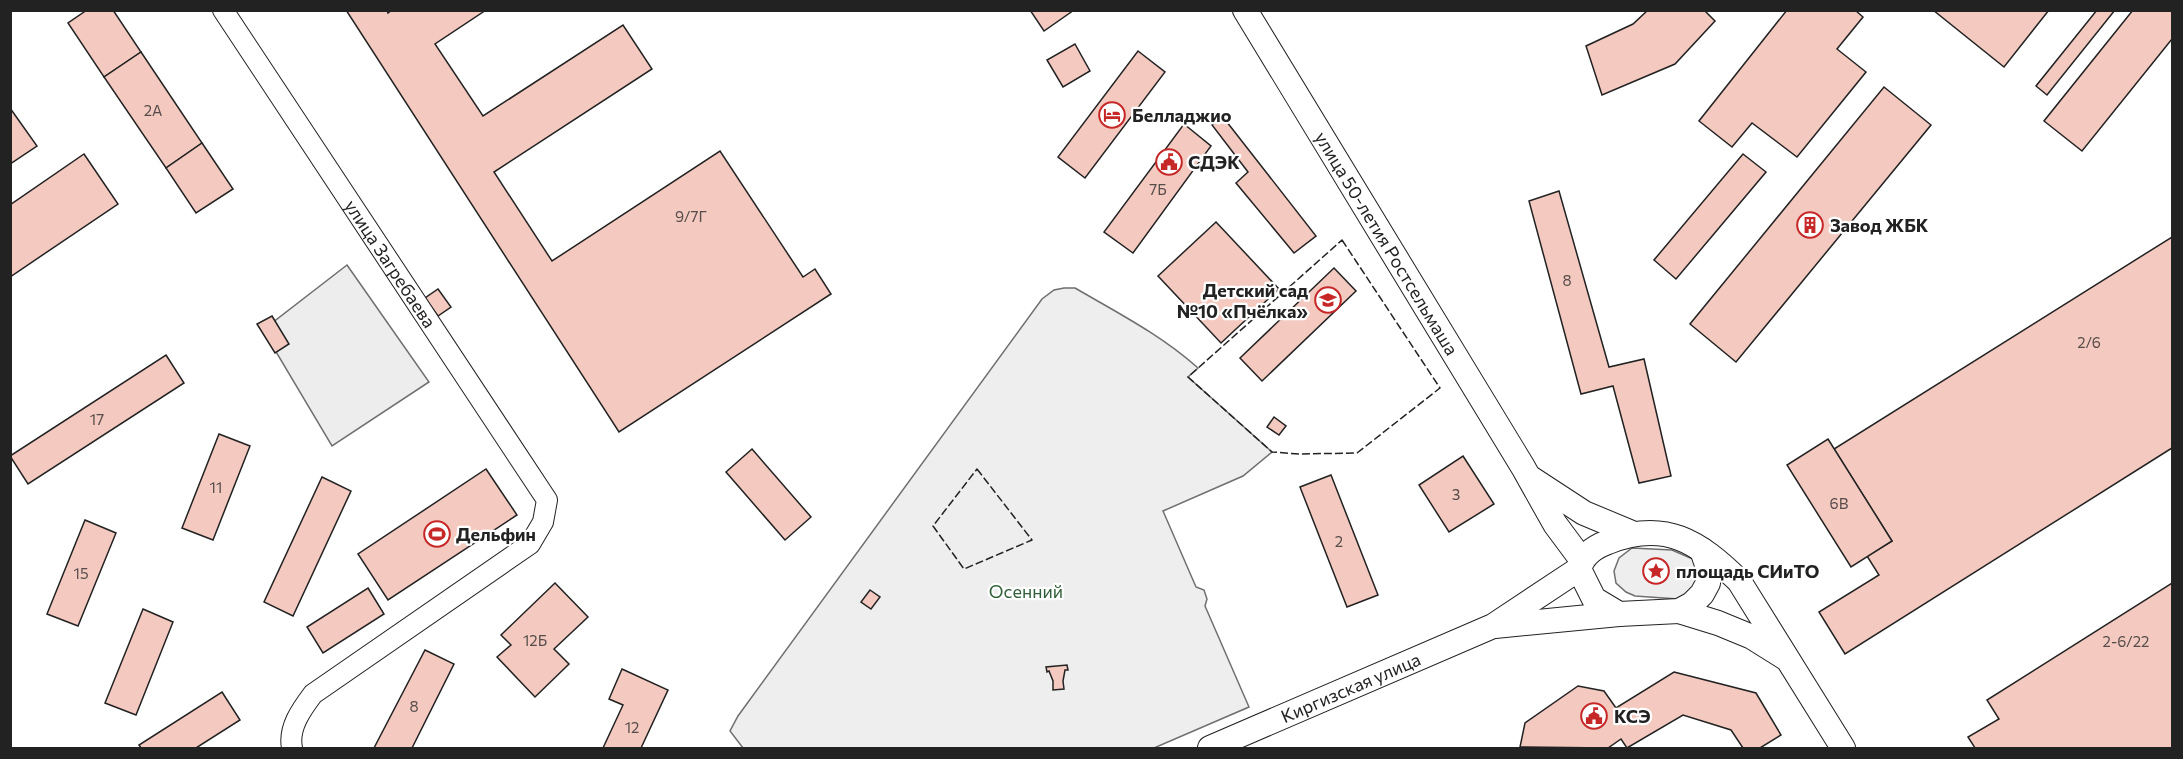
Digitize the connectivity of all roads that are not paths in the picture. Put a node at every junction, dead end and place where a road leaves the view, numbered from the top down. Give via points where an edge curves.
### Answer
1 (223, 10) edge
2 (1245, 10) edge
3 (1528, 477) junction
4 (1632, 533) junction
5 (1702, 550) junction
6 (1580, 564) junction
7 (1679, 611) junction
8 (1619, 614) junction
9 (1493, 626) junction
10 (1788, 660) junction
11 (292, 748) edge
12 (1210, 748) edge
13 (1843, 748) edge

1 - 11 street, улица Загребаева via 547,500 543,522 530,544 313,694 297,715
2 - 3 main road, улица 50-летия Ростсельмаша
3 - 4 main road via 1584,513
3 - 6 main road, улица 50-летия Ростсельмаша
4 - 5 main road via 1676,536
4 - 6 main road via 1598,546
5 - 7 main road via 1709,571 1708,583 1692,604
5 - 10 main road via 1739,581
6 - 8 main road via 1594,599
6 - 9 main road
7 - 8 main road
7 - 10 main road via 1752,637
8 - 9 main road
9 - 12 main road, Киргизская улица
10 - 13 main road

